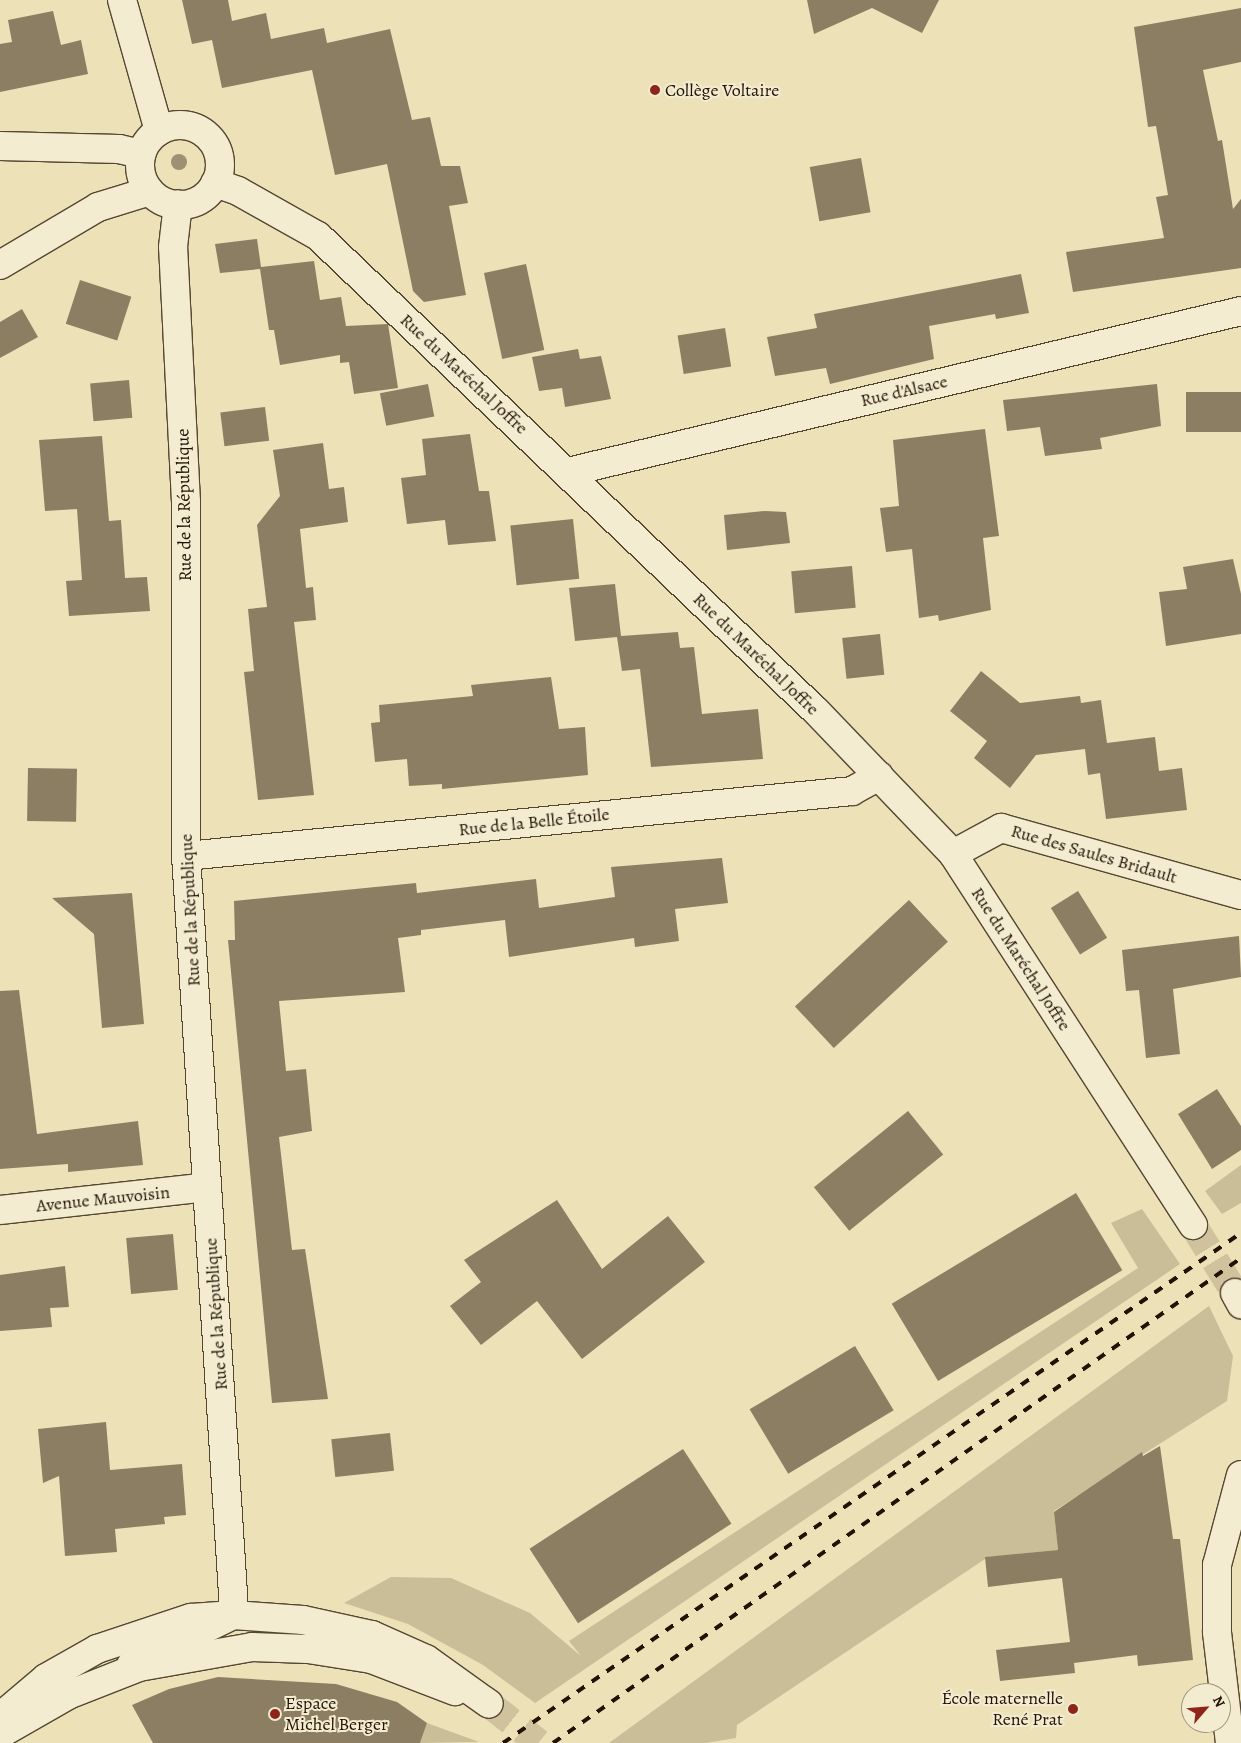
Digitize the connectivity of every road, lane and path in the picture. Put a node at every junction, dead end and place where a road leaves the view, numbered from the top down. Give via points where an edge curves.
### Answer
1 (122, 0) edge
2 (159, 131) junction
3 (0, 146) edge
4 (141, 154) junction
5 (215, 184) junction
6 (150, 192) junction
7 (178, 204) junction
8 (0, 265) edge
9 (1241, 311) edge
10 (568, 472) junction
11 (879, 776) junction
12 (953, 854) junction
13 (186, 856) junction
14 (1241, 894) edge
15 (207, 1187) junction
16 (0, 1210) edge
17 (1193, 1225) tunnel mouth
18 (1241, 1475) edge
19 (233, 1615) junction
20 (68, 1695) junction
21 (0, 1717) edge
22 (0, 1734) edge
23 (1233, 1738) edge

1 - 2 street via 141,81
2 - 4 street
2 - 5 street via 183,125 207,135 219,158
3 - 4 street via 119,149
4 - 6 street via 142,180
5 - 7 street via 200,199
5 - 10 street, Rue du Maréchal Joffre via 238,191 318,236
6 - 7 street
6 - 8 street via 98,207
7 - 13 street, Rue de la République via 173,247 186,502
9 - 10 street, Rue d'Alsace
10 - 11 street, Rue du Maréchal Joffre
11 - 12 street, Rue du Maréchal Joffre
11 - 13 street, Rue de la Belle Étoile via 852,791
12 - 14 street, Rue des Saules Bridault via 1001,828
12 - 17 street, Rue du Maréchal Joffre
13 - 15 street, Rue de la République
15 - 16 street, Avenue Mauvoisin
15 - 19 street, Rue de la République via 233,1554
18 - 23 street via 1217,1565 1216,1632
19 - 20 street
19 - 20 street via 303,1620 372,1635 426,1659 489,1704 371,1660 308,1649 252,1647 200,1653 139,1668
19 - 21 street via 191,1618 97,1649 46,1678
20 - 22 street

